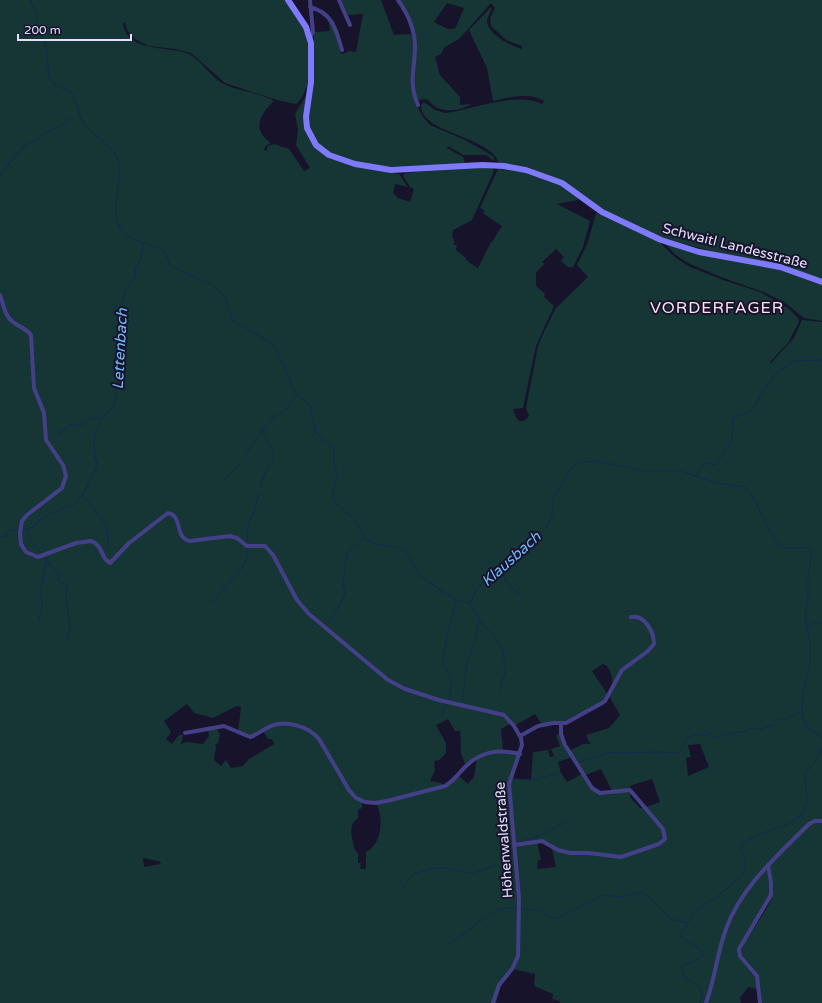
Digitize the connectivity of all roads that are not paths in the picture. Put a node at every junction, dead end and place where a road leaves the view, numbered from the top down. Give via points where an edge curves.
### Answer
1 (288, 0) edge
2 (310, 0) edge
3 (339, 0) edge
4 (398, 0) edge
5 (310, 7) junction
6 (350, 25) dead end
7 (310, 38) junction
8 (342, 50) dead end
9 (418, 105) dead end
10 (822, 282) edge
11 (0, 295) edge
12 (631, 617) dead end
13 (561, 724) junction
14 (185, 733) dead end
15 (520, 736) junction
16 (520, 754) junction
17 (822, 821) edge
18 (514, 845) junction
19 (768, 865) junction
20 (760, 1002) edge
21 (494, 1003) edge
22 (706, 1003) edge

1 - 7 street, Schwaitl Landesstraße via 306,27
2 - 5 street
3 - 6 street
4 - 9 street via 407,14 413,35 415,48 412,82
5 - 7 street via 313,32
5 - 8 street via 319,10 334,23
7 - 10 street, Schwaitl Landesstraße via 311,76 306,124 316,145 329,155 384,170 482,165 526,170 562,183 602,212 661,240 699,252 780,267
11 - 15 street via 10,319 31,335 34,388 44,413 46,440 66,470 66,480 62,488 27,514 22,521 20,533 26,552 34,556 43,556 63,547 91,541 100,547 110,563 129,543 168,513 176,517 181,535 186,540 230,536 247,546 265,546 273,554 297,600 309,614 388,680 405,689 439,700 501,714 510,721
12 - 13 street via 638,617 647,625 652,634 653,646 622,670 605,701 579,717
13 - 15 street via 536,727
13 - 18 street via 565,745 592,788 600,793 630,790 663,829 665,839 659,844 621,857 570,853 542,841
14 - 16 street via 224,726 250,737 279,724 305,728 319,739 352,793 362,801 372,803 445,786 477,757 488,752
15 - 16 street, Höhenwaldstraße
16 - 18 street, Höhenwaldstraße via 509,784
17 - 19 street via 815,820 811,823
18 - 21 street, Höhenwaldstraße via 519,899 518,956 512,969 499,985
19 - 20 street via 772,882 771,895 739,949 740,956 757,976
19 - 22 street via 743,896 726,928

